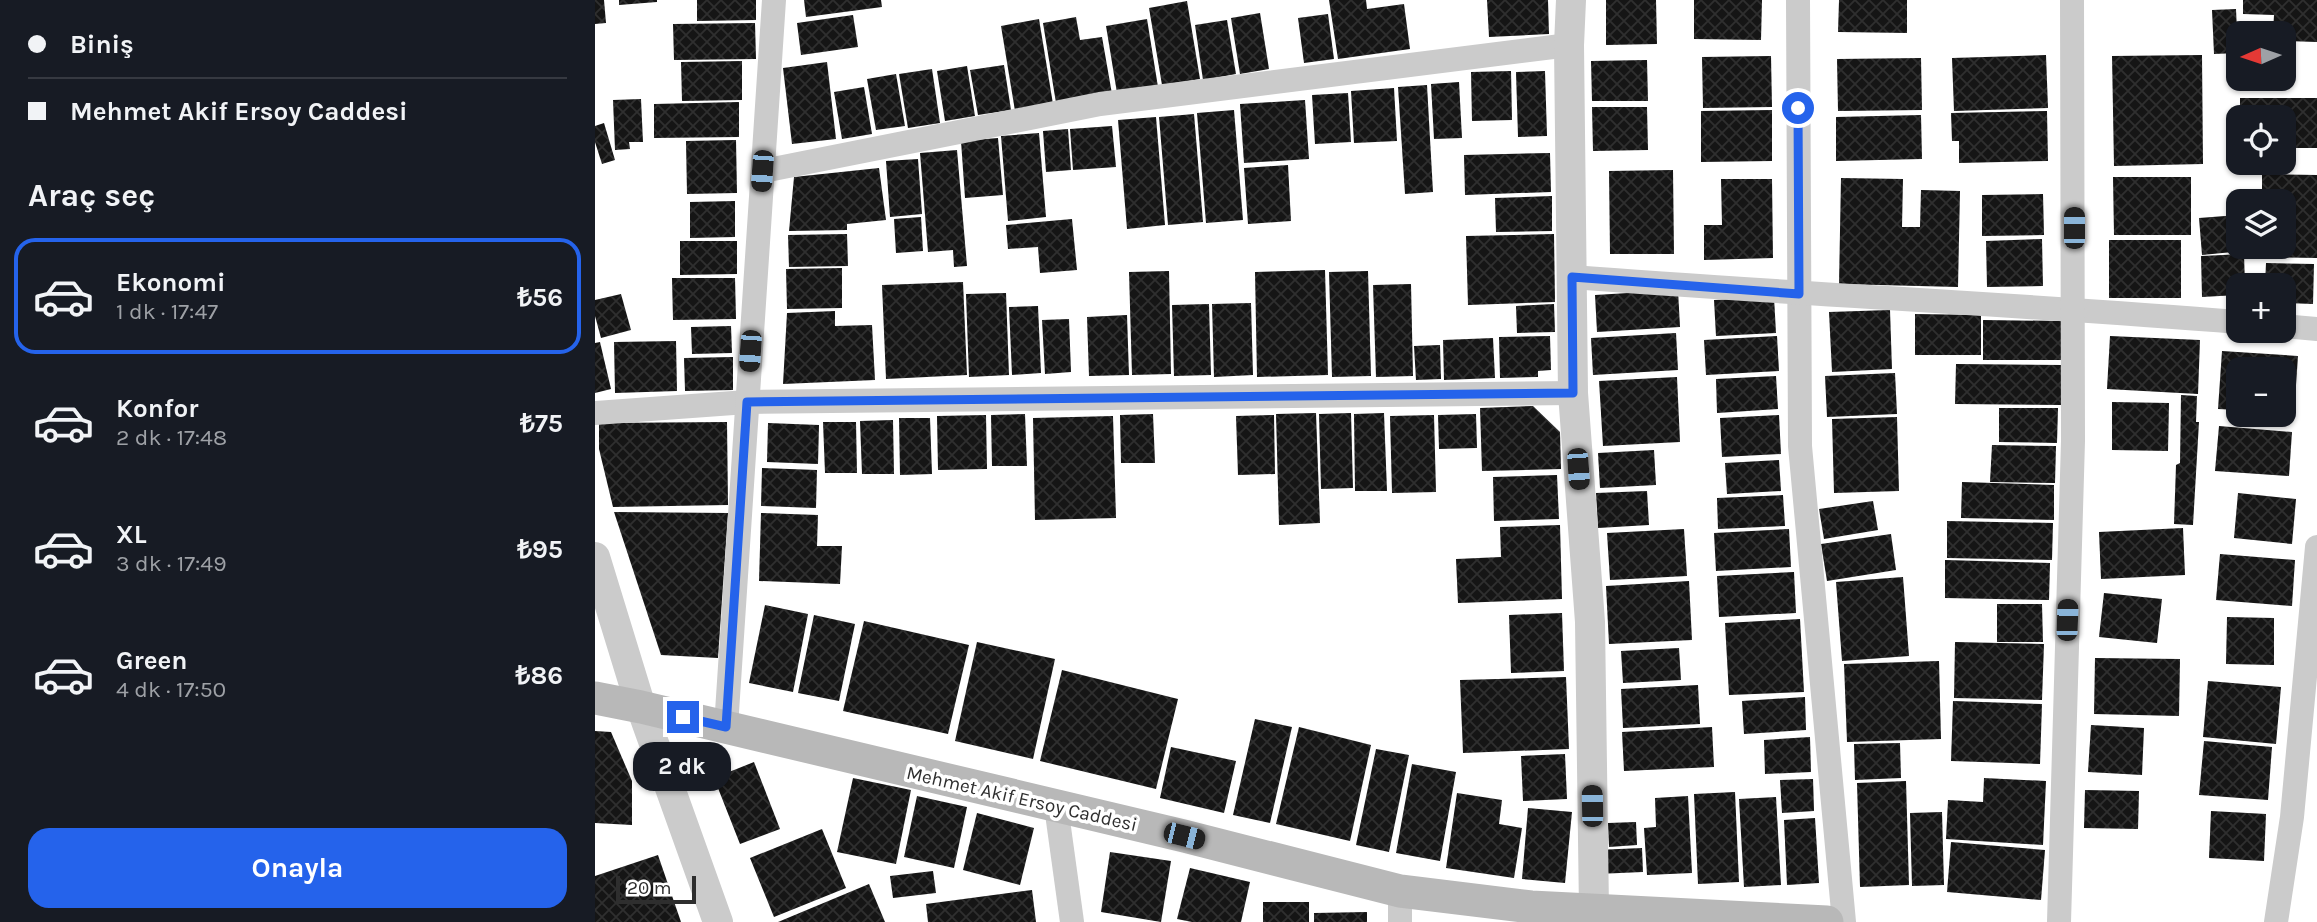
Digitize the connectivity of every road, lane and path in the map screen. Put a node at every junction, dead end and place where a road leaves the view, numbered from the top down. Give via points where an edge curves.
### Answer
1 (774, 0) edge
2 (1571, 0) edge
3 (1798, 0) edge
4 (2072, 0) edge
5 (1569, 45) junction
6 (762, 171) junction
7 (1572, 277) junction
8 (1799, 294) junction
9 (2074, 309) junction
10 (2226, 321) edge
11 (2296, 327) edge
12 (2317, 329) edge
13 (1573, 393) junction
14 (747, 402) junction
15 (595, 412) edge
16 (2317, 547) edge
17 (595, 557) edge
18 (595, 698) edge
19 (641, 707) junction
20 (726, 727) junction
21 (1056, 806) junction
22 (1400, 906) edge
23 (1594, 910) junction
24 (1715, 919) edge
25 (718, 922) edge
26 (1072, 922) edge
27 (1827, 922) edge
28 (1844, 922) edge
29 (2059, 922) edge
30 (2276, 922) edge

1 - 6 street
2 - 5 street
3 - 8 street
4 - 9 street
5 - 6 street via 1100,104
5 - 7 street
6 - 14 street
7 - 8 street
7 - 13 street
8 - 9 street
8 - 28 street via 1800,446
9 - 10 street
9 - 29 street
11 - 12 street
13 - 14 street
13 - 23 street via 1590,622
14 - 15 street
14 - 20 street
16 - 30 street via 2292,817
17 - 19 street
18 - 19 main road, Mehmet Akif Ersoy Caddesi
19 - 20 main road, Mehmet Akif Ersoy Caddesi
19 - 25 street
20 - 21 main road, Mehmet Akif Ersoy Caddesi
21 - 22 main road, Mehmet Akif Ersoy Caddesi
21 - 26 street
22 - 23 main road, Mehmet Akif Ersoy Caddesi
23 - 24 main road, Mehmet Akif Ersoy Caddesi
24 - 27 main road, Mehmet Akif Ersoy Caddesi

